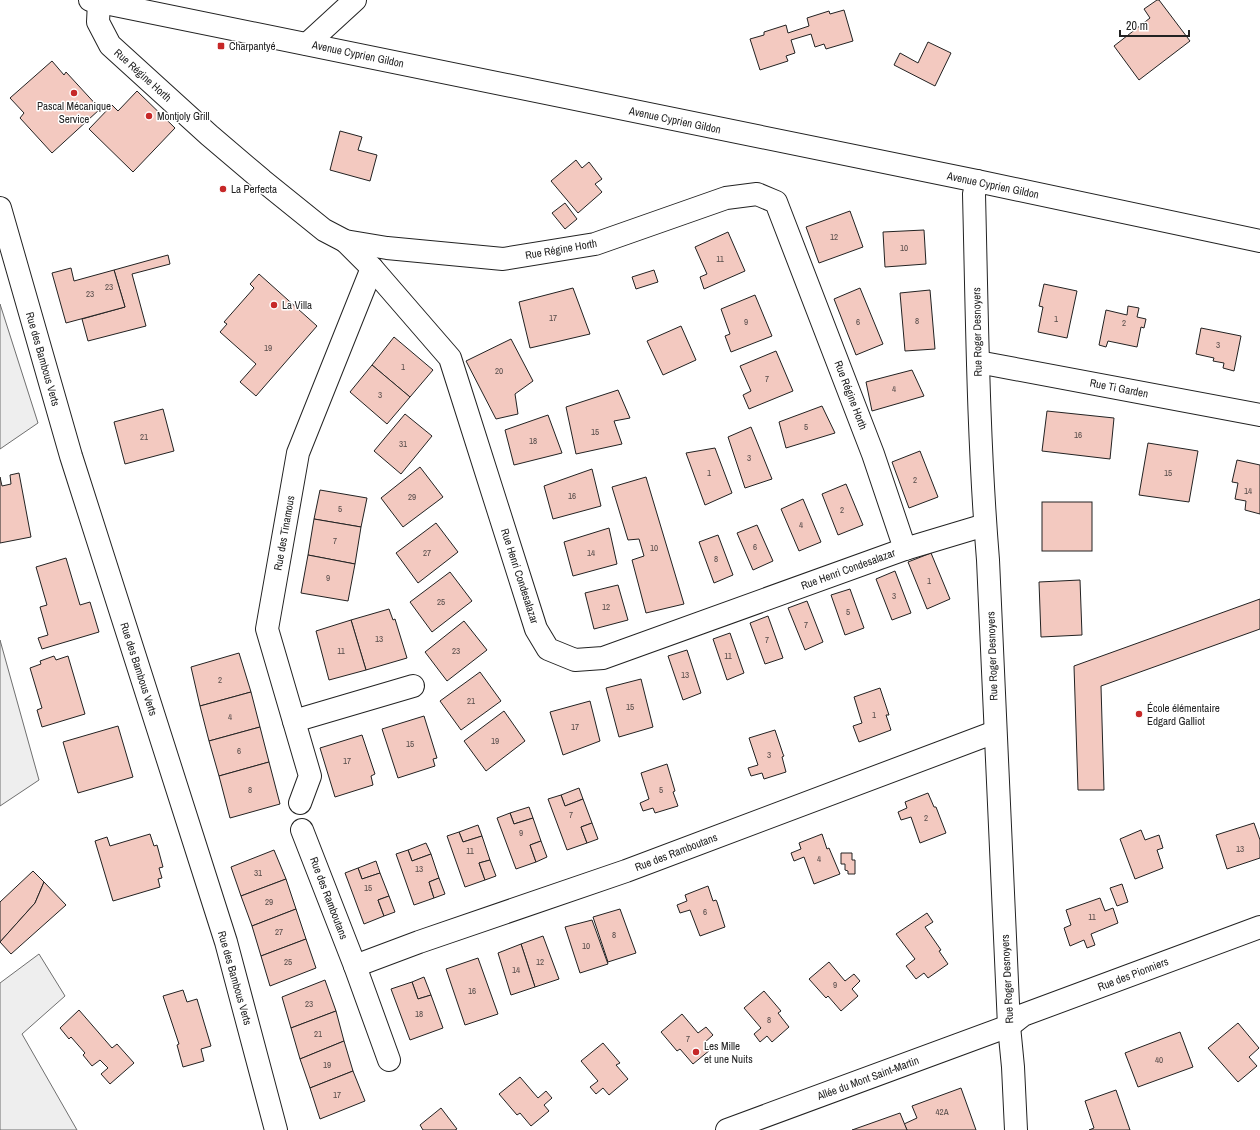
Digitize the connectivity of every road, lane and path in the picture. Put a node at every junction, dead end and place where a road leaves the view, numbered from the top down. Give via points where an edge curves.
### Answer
1 (355, 0) edge
2 (95, 1) edge
3 (306, 44) junction
4 (977, 181) junction
5 (0, 208) edge
6 (345, 241) junction
7 (1260, 241) edge
8 (372, 268) junction
9 (978, 362) junction
10 (1260, 415) edge
11 (986, 525) junction
12 (905, 549) junction
13 (413, 686) dead end
14 (294, 721) junction
15 (995, 732) junction
16 (300, 803) dead end
17 (302, 830) dead end
18 (1260, 926) edge
19 (355, 966) junction
20 (1009, 1026) junction
21 (389, 1060) dead end
22 (276, 1130) edge
23 (727, 1130) edge
24 (1016, 1130) edge

1 - 3 street
2 - 3 street, Avenue Cyprien Gildon
2 - 6 street, Rue Régine Horth via 98,22 110,45 262,180 324,230
3 - 4 street, Avenue Cyprien Gildon
4 - 7 street, Avenue Cyprien Gildon
4 - 9 street, Rue Roger Desnoyers via 974,194
5 - 22 street, Rue des Bambous Verts via 71,456 226,942
6 - 8 street, Rue Henri Condesalazar
6 - 12 street, Rue Régine Horth via 387,248 503,259 595,244 726,198 757,194 776,202 873,454
8 - 12 street, Rue Henri Condesalazar via 450,358 536,629 548,649 575,660 603,658
8 - 14 street, Rue des Tinamous via 298,453 267,629
9 - 10 street, Rue Ti Garden
9 - 11 street, Rue Roger Desnoyers
11 - 12 street, Rue Henri Condesalazar
11 - 15 street, Rue Roger Desnoyers
13 - 14 street
14 - 16 street, Rue des Tinamous via 310,776
15 - 19 street, Rue des Ramboutans via 634,868
15 - 20 street, Rue Roger Desnoyers
17 - 19 street, Rue des Ramboutans
18 - 20 street, Rue des Pionniers via 1023,1015
19 - 21 street, Rue des Ramboutans
20 - 23 street, Allée du Mont Saint-Martin
20 - 24 street, Rue Roger Desnoyers

